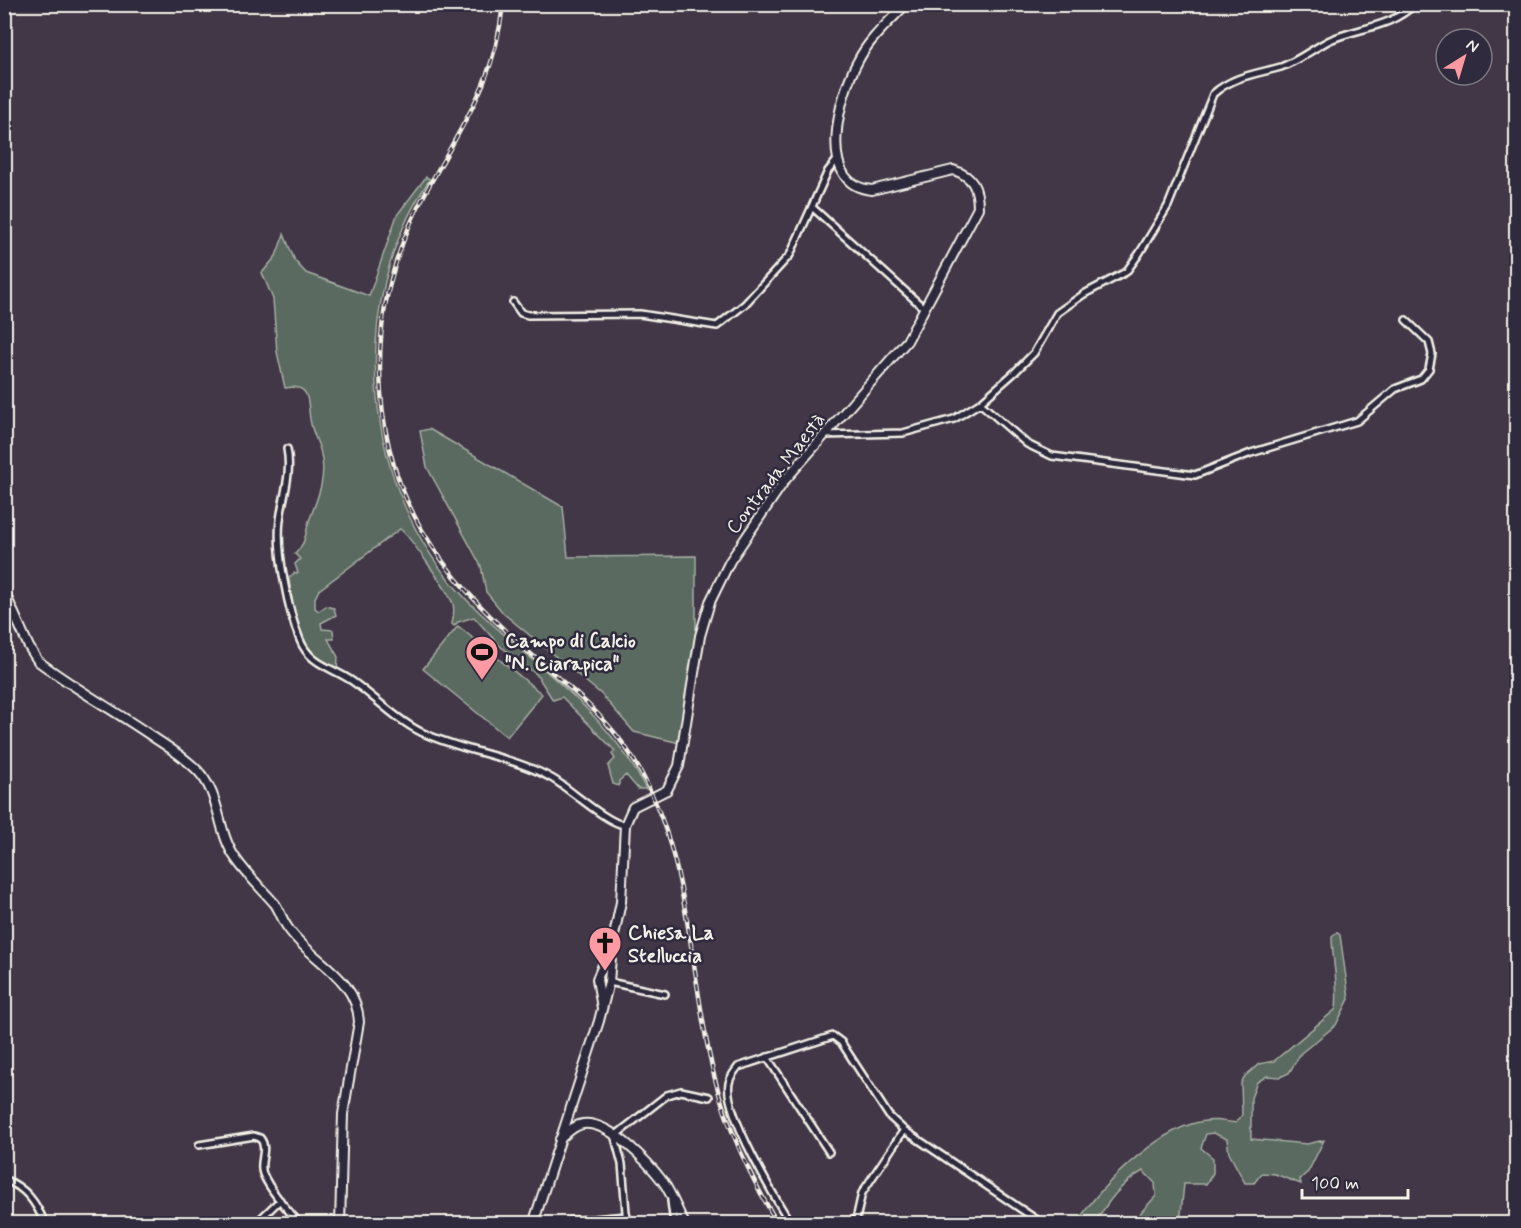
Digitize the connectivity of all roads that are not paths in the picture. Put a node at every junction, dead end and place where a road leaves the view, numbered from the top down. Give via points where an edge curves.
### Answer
1 (906, 4) edge
2 (1414, 4) edge
3 (837, 160) junction
4 (813, 208) junction
5 (513, 302) dead end
6 (925, 309) junction
7 (1406, 320) dead end
8 (980, 403) junction
9 (823, 435) junction
10 (287, 449) dead end
11 (4, 591) edge
12 (625, 825) junction
13 (612, 945) junction
14 (609, 982) junction
15 (665, 994) dead end
16 (602, 1008) junction
17 (767, 1057) junction
18 (709, 1097) dead end
19 (570, 1108) junction
20 (580, 1124) junction
21 (904, 1130) junction
22 (615, 1134) junction
23 (559, 1140) junction
24 (199, 1144) dead end
25 (829, 1152) dead end
26 (4, 1179) edge
27 (280, 1200) junction
28 (671, 1201) junction
29 (627, 1216) junction
30 (339, 1223) edge
31 (45, 1224) edge
32 (255, 1224) edge
33 (300, 1224) edge
34 (533, 1224) edge
35 (569, 1224) edge
36 (627, 1224) edge
37 (674, 1224) edge
38 (685, 1224) edge
39 (791, 1224) edge
40 (855, 1224) edge
41 (1043, 1224) edge

1 - 3 street via 869,44 850,76 841,109
2 - 8 street via 1403,16 1383,26 1332,40 1282,66 1224,84 1213,94 1168,207 1126,272 1084,294 1057,314 1034,353
3 - 4 street via 828,171
3 - 6 street, Contrada Maestà via 848,182 861,189 886,188 953,170 972,180 978,193 978,208
4 - 5 street via 790,255 745,304 717,326 640,314 528,315 521,313
4 - 6 street
6 - 9 street, Contrada Maestà via 894,357
7 - 8 street via 1429,342 1429,369 1421,379 1395,389 1357,421 1251,453 1195,475 1052,456 1027,444
8 - 9 street via 954,419 903,433
9 - 12 street, Contrada Maestà via 758,517 730,561 703,619 679,766 672,783 660,794 633,807
10 - 12 street via 289,472 279,522 282,567 306,653 422,732 554,779 573,795
11 - 30 street via 38,661 182,757 205,778 236,859 277,907 308,953 342,978 355,1000 359,1023 343,1114
12 - 13 street via 621,902
13 - 14 street
13 - 16 street via 597,979
14 - 15 street
14 - 16 street
16 - 19 street
17 - 21 street via 833,1036 841,1042 889,1116
17 - 25 street
17 - 39 street via 738,1067 728,1085 752,1154
18 - 22 street via 681,1091 667,1095
19 - 20 street
19 - 23 street
20 - 22 street via 594,1124
20 - 23 street
21 - 40 street via 862,1194
21 - 41 street
22 - 28 street via 663,1182
22 - 29 street
23 - 34 street
24 - 27 street via 260,1138 264,1146 264,1176
26 - 31 street via 17,1185 37,1204
27 - 32 street
27 - 33 street
28 - 37 street
28 - 38 street
29 - 35 street
29 - 36 street

